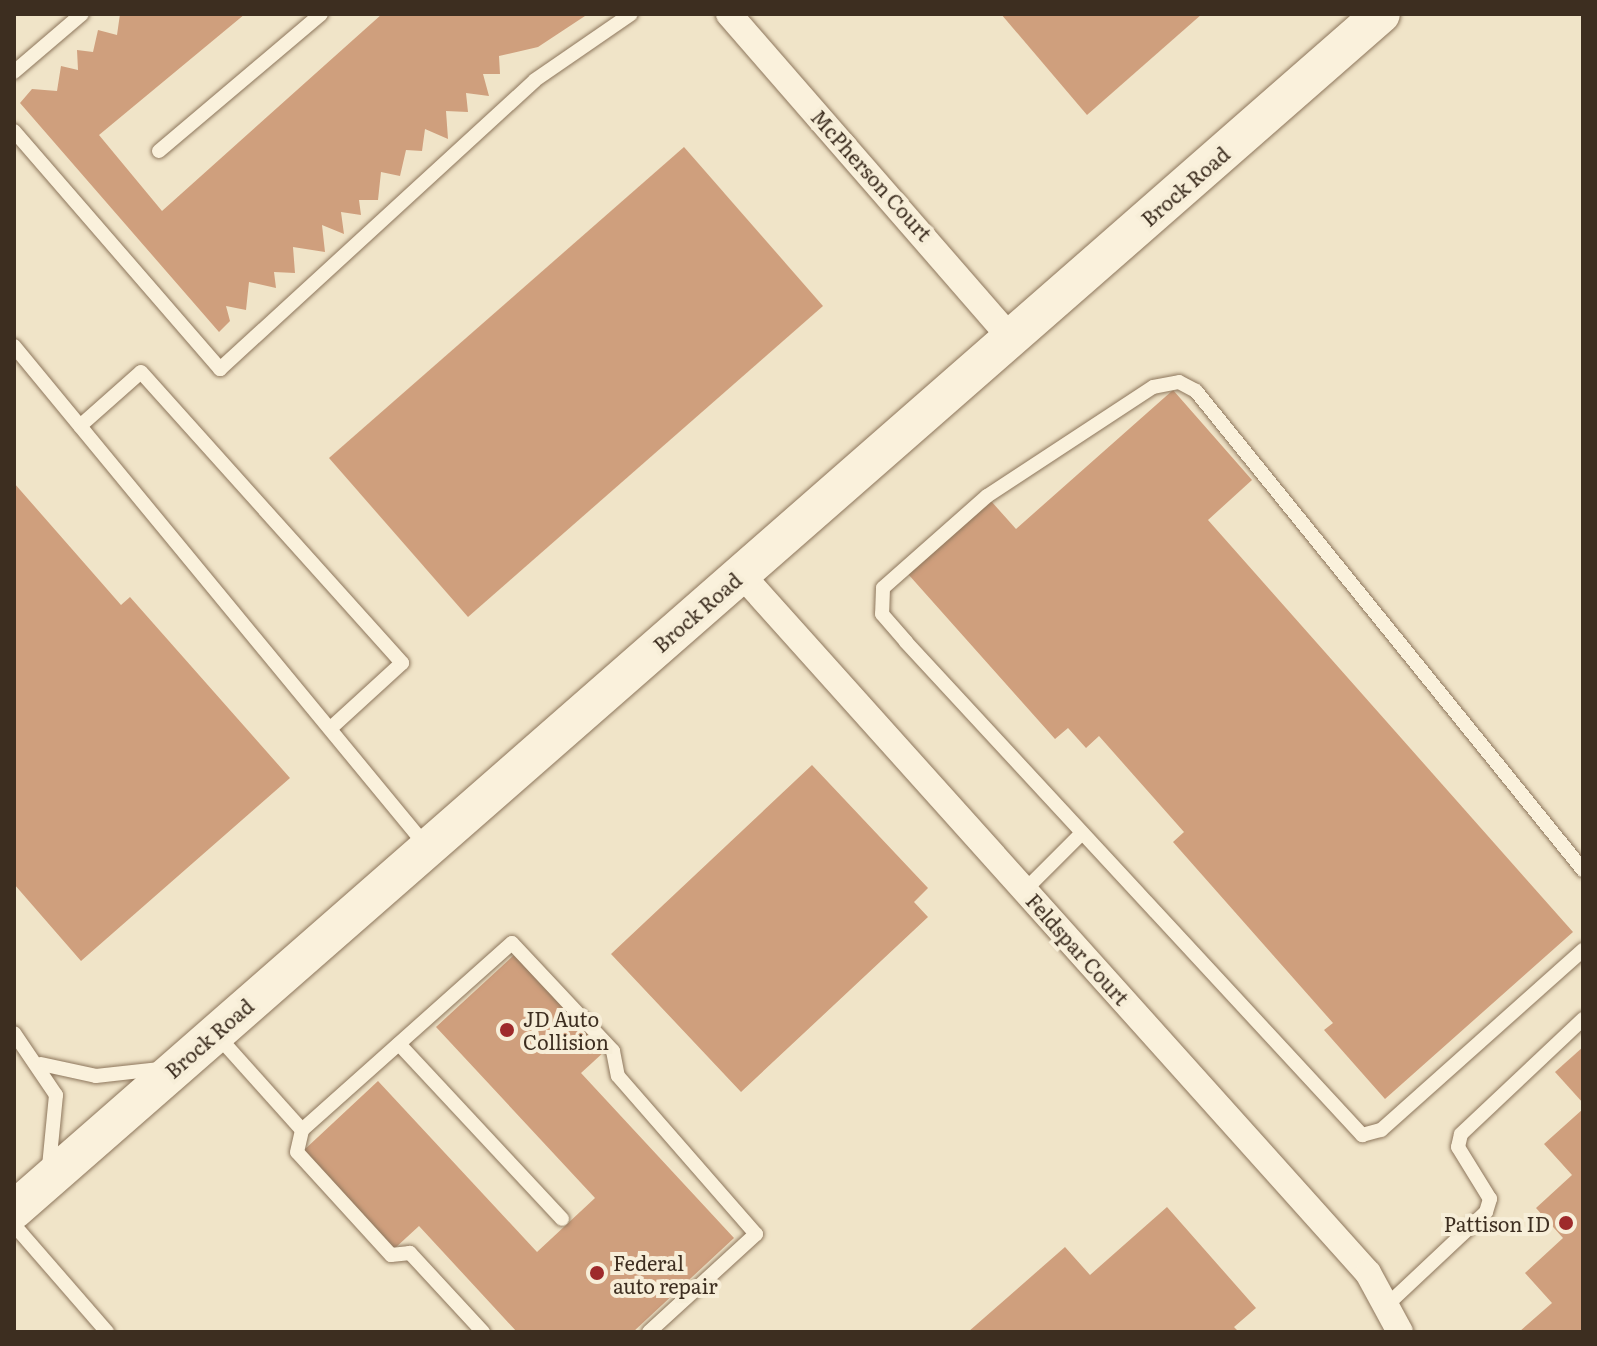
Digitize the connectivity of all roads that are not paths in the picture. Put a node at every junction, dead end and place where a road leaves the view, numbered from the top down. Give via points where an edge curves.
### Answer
1 (82, 14) edge
2 (321, 14) edge
3 (631, 14) edge
4 (729, 14) edge
5 (1381, 14) edge
6 (14, 72) edge
7 (14, 131) edge
8 (159, 151) dead end
9 (1011, 338) junction
10 (14, 346) edge
11 (80, 426) junction
12 (741, 574) junction
13 (333, 726) junction
14 (1079, 836) junction
15 (427, 848) junction
16 (1583, 870) edge
17 (1025, 890) junction
18 (1583, 950) edge
19 (1583, 1019) edge
20 (14, 1033) edge
21 (215, 1033) junction
22 (399, 1044) junction
23 (41, 1064) junction
24 (178, 1065) junction
25 (302, 1130) junction
26 (46, 1181) junction
27 (14, 1210) edge
28 (562, 1219) dead end
29 (14, 1225) edge
30 (1387, 1305) junction
31 (1402, 1331) edge
32 (107, 1332) edge
33 (483, 1332) edge
34 (649, 1332) edge

1 - 6 lane
2 - 8 lane
3 - 7 lane via 535,80 220,369
4 - 9 street, McPherson Court
5 - 9 main road, Brock Road
9 - 12 main road, Brock Road
10 - 11 lane
11 - 13 lane
11 - 13 lane via 141,372 402,663
12 - 15 main road, Brock Road
12 - 17 street, Feldspar Court
13 - 15 lane
14 - 16 lane via 882,614 883,588 987,496 1153,387 1179,382 1196,391
14 - 17 lane
14 - 18 lane via 1362,1135 1381,1130
15 - 21 main road, Brock Road
17 - 30 street, Feldspar Court via 1368,1273
19 - 30 lane via 1461,1134 1458,1147 1490,1199 1486,1212
20 - 23 lane
21 - 24 main road, Brock Road
21 - 25 lane
22 - 25 lane
22 - 28 lane
22 - 34 lane via 512,943 613,1051 618,1076 756,1234
23 - 24 lane via 96,1076
23 - 26 lane via 59,1115
24 - 26 main road, Brock Road
25 - 33 lane via 297,1152 391,1255 410,1253
26 - 27 main road, Brock Road
29 - 32 lane
30 - 31 street, Feldspar Court

